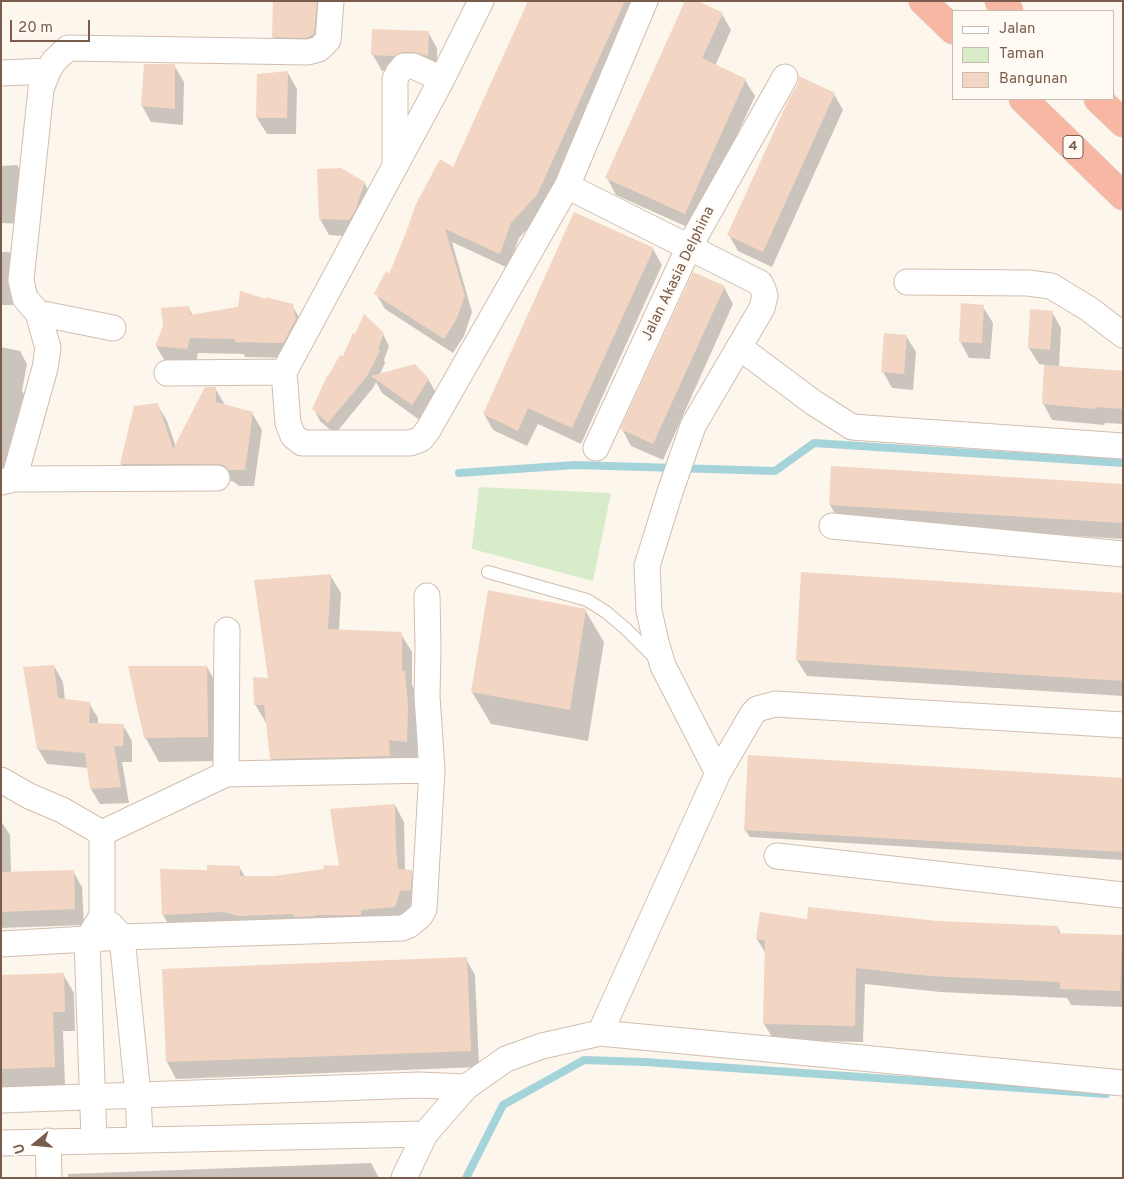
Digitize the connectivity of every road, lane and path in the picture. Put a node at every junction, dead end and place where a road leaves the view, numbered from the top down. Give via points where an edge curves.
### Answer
1 (331, 1) edge
2 (481, 1) edge
3 (644, 1) edge
4 (923, 1) edge
5 (998, 1) edge
6 (1008, 10) edge
7 (952, 29) edge
8 (48, 71) junction
9 (1, 73) edge
10 (785, 77) dead end
11 (442, 79) junction
12 (1024, 100) edge
13 (1099, 100) edge
14 (1123, 123) edge
15 (395, 166) junction
16 (567, 186) junction
17 (1123, 196) edge
18 (689, 247) junction
19 (907, 282) dead end
20 (38, 314) junction
21 (114, 328) dead end
22 (1123, 336) edge
23 (739, 347) junction
24 (284, 372) junction
25 (167, 373) dead end
26 (1123, 446) edge
27 (596, 448) dead end
28 (217, 478) dead end
29 (8, 481) edge
30 (832, 526) dead end
31 (1123, 554) edge
32 (488, 572) dead end
33 (426, 596) dead end
34 (227, 630) dead end
35 (663, 666) junction
36 (1123, 725) edge
37 (432, 770) junction
38 (718, 773) junction
39 (226, 774) junction
40 (1, 780) edge
41 (102, 833) junction
42 (776, 856) dead end
43 (1123, 895) edge
44 (102, 916) junction
45 (122, 938) junction
46 (87, 940) junction
47 (1, 944) edge
48 (600, 1032) junction
49 (1123, 1083) edge
50 (466, 1087) junction
51 (138, 1095) junction
52 (93, 1098) junction
53 (1, 1100) edge
54 (425, 1134) junction
55 (140, 1139) junction
56 (94, 1140) junction
57 (48, 1141) junction
58 (1, 1143) edge
59 (49, 1178) edge
60 (404, 1178) edge

1 - 8 street via 328,40 319,49 308,52 68,48
2 - 11 street
3 - 16 street
4 - 7 highway
5 - 6 highway
8 - 9 street
8 - 20 street via 41,89 21,280 25,298
10 - 18 street, Jalan Akasia Delphina
11 - 15 street
11 - 15 street via 413,66 404,66 398,73 395,79
12 - 17 highway, 4
13 - 14 highway
15 - 24 street
16 - 18 street
16 - 24 street via 421,439 410,443 302,443 293,436 288,423
18 - 23 street via 760,283 763,289 762,308
18 - 27 street, Jalan Akasia Delphina
19 - 22 street via 1051,286 1089,309
20 - 21 street
20 - 29 street via 48,348 45,368
23 - 26 street via 852,427
23 - 35 street via 693,426 647,566 649,611
24 - 25 street
28 - 29 street
30 - 31 street
32 - 35 lane via 587,600 626,629
33 - 37 street
34 - 39 street
35 - 38 street
36 - 38 street via 775,704 753,713
37 - 39 street
37 - 45 street via 424,909 409,925 402,928
38 - 48 street
39 - 41 street
40 - 41 street
41 - 44 street
42 - 43 street
44 - 45 street
44 - 46 street
45 - 46 street
45 - 51 street
46 - 47 street
46 - 52 street
48 - 49 street
48 - 50 street via 542,1046 506,1059
50 - 51 street via 419,1084
50 - 54 street
51 - 52 street
51 - 55 street
52 - 53 street
52 - 56 street
54 - 55 street
54 - 60 street
55 - 56 street
56 - 57 street
57 - 58 street
57 - 59 street

